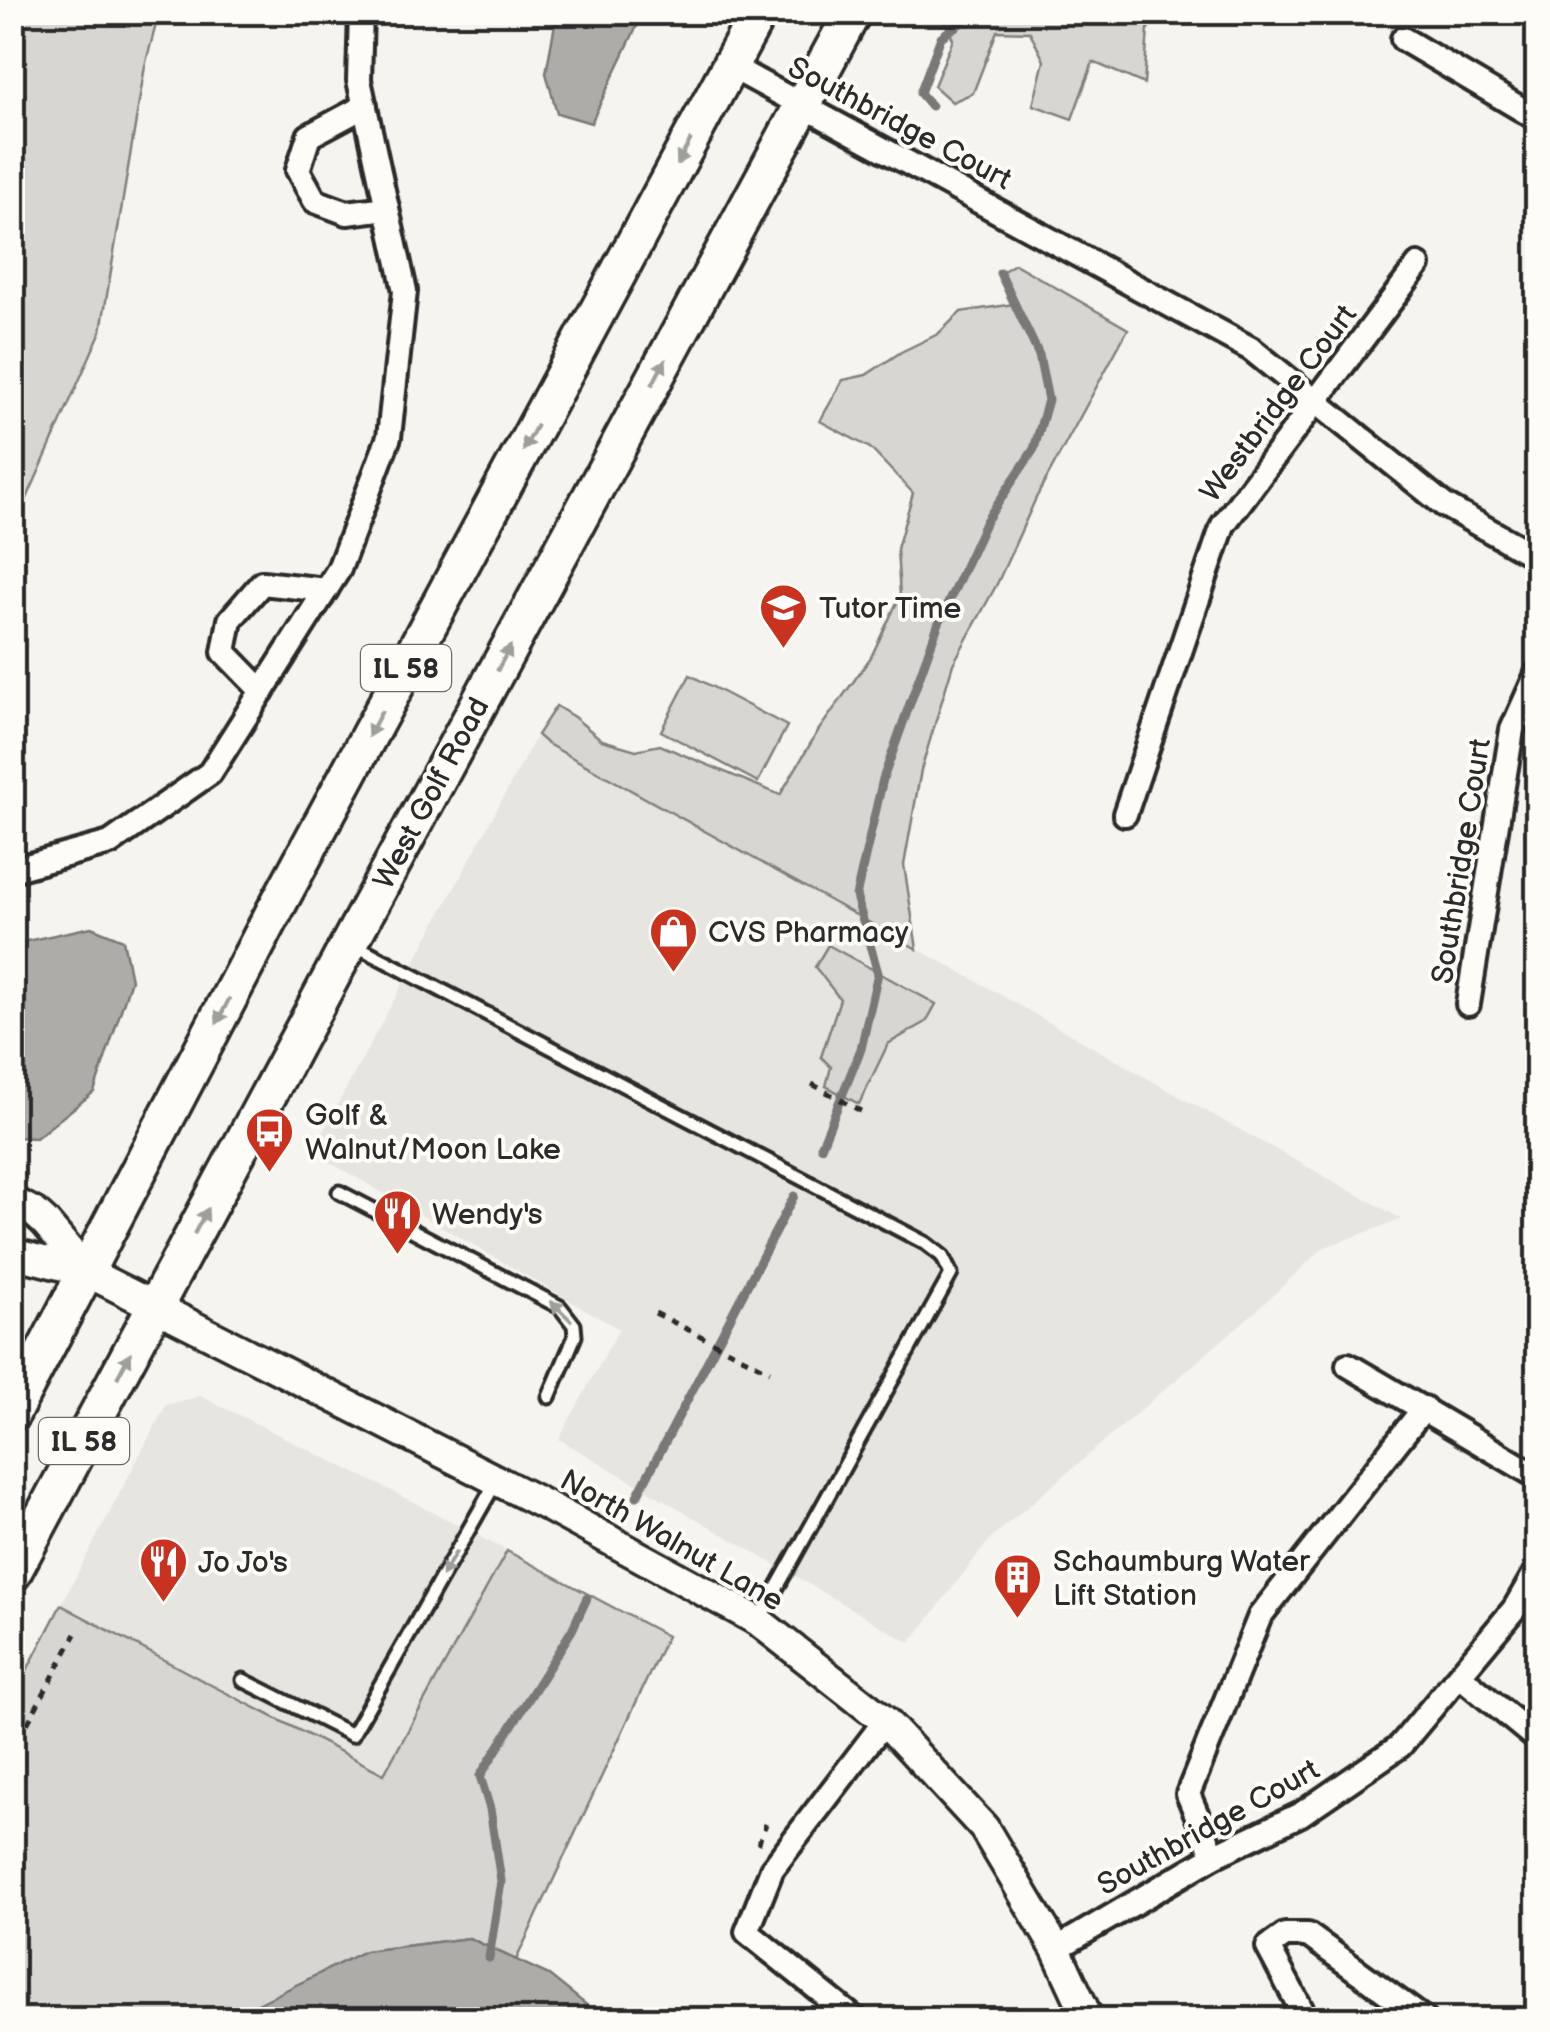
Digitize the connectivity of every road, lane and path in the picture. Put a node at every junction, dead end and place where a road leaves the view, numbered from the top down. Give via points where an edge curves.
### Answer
1 (362, 12) edge
2 (759, 12) edge
3 (853, 12) edge
4 (1403, 39) dead end
5 (730, 66) junction
6 (804, 105) junction
7 (365, 106) junction
8 (1538, 119) edge
9 (386, 208) junction
10 (1418, 266) dead end
11 (1316, 400) junction
12 (1538, 558) edge
13 (326, 590) junction
14 (1538, 672) edge
15 (262, 691) junction
16 (1125, 814) dead end
17 (12, 870) edge
18 (350, 942) junction
19 (1468, 1004) dead end
20 (812, 1084) dead end
21 (866, 1114) dead end
22 (340, 1192) dead end
23 (12, 1201) edge
24 (12, 1252) edge
25 (88, 1272) junction
26 (154, 1307) junction
27 (655, 1313) dead end
28 (1348, 1365) dead end
29 (770, 1371) dead end
30 (549, 1397) dead end
31 (1424, 1408) junction
32 (12, 1413) edge
33 (1538, 1478) edge
34 (497, 1480) junction
35 (1538, 1568) edge
36 (12, 1574) edge
37 (758, 1621) junction
38 (76, 1634) dead end
39 (1460, 1676) junction
40 (242, 1680) dead end
41 (886, 1721) junction
42 (1538, 1740) edge
43 (12, 1752) edge
44 (1214, 1856) junction
45 (1056, 1949) junction
46 (1399, 2013) edge
47 (856, 2020) edge
48 (1090, 2020) edge
49 (1307, 2020) edge
50 (1425, 2020) edge

1 - 7 street via 359,80
2 - 5 main road, IL 58
3 - 6 main road, West Golf Road / IL 58
4 - 8 street
5 - 6 street, Southbridge Court
5 -> 25 main road, IL 58 via 276,908
6 - 11 street, Southbridge Court via 1251,349
18 -> 6 main road, West Golf Road / IL 58
7 - 9 street
7 - 9 street via 309,136 298,170 315,201 347,212
9 - 13 street via 405,291 389,437
10 - 11 street, Westbridge Court
11 - 12 street, Southbridge Court via 1444,505
11 - 16 street, Westbridge Court via 1223,525
13 - 15 street
13 - 15 street via 262,583 230,620 224,652
14 - 19 street, Southbridge Court via 1512,730
15 - 17 street via 210,773 110,843
26 -> 18 main road, West Golf Road / IL 58
18 - 37 lane via 942,1256 951,1274
20 - 21 path
30 -> 22 lane via 575,1336 560,1307
23 - 25 street via 45,1222
24 - 25 street
25 - 26 street, North Walnut Lane
25 - 32 main road, IL 58
26 - 34 street, North Walnut Lane
36 -> 26 main road, West Golf Road / IL 58
27 - 29 path
28 - 31 street
31 - 33 street
31 - 44 street via 1260,1616 1188,1794
34 - 37 street, North Walnut Lane
34 -> 40 lane via 352,1735
35 - 39 street, Southbridge Court
37 - 41 street, North Walnut Lane
38 - 43 path
39 - 42 street
39 - 44 street, Southbridge Court via 1400,1746 1301,1814
41 - 45 street, North Walnut Lane via 984,1828
41 - 47 street via 772,1868 747,1932
44 - 45 street, Southbridge Court
45 - 48 street, North Walnut Lane
46 - 49 street via 1308,1935 1285,1934 1268,1947
46 - 50 street

